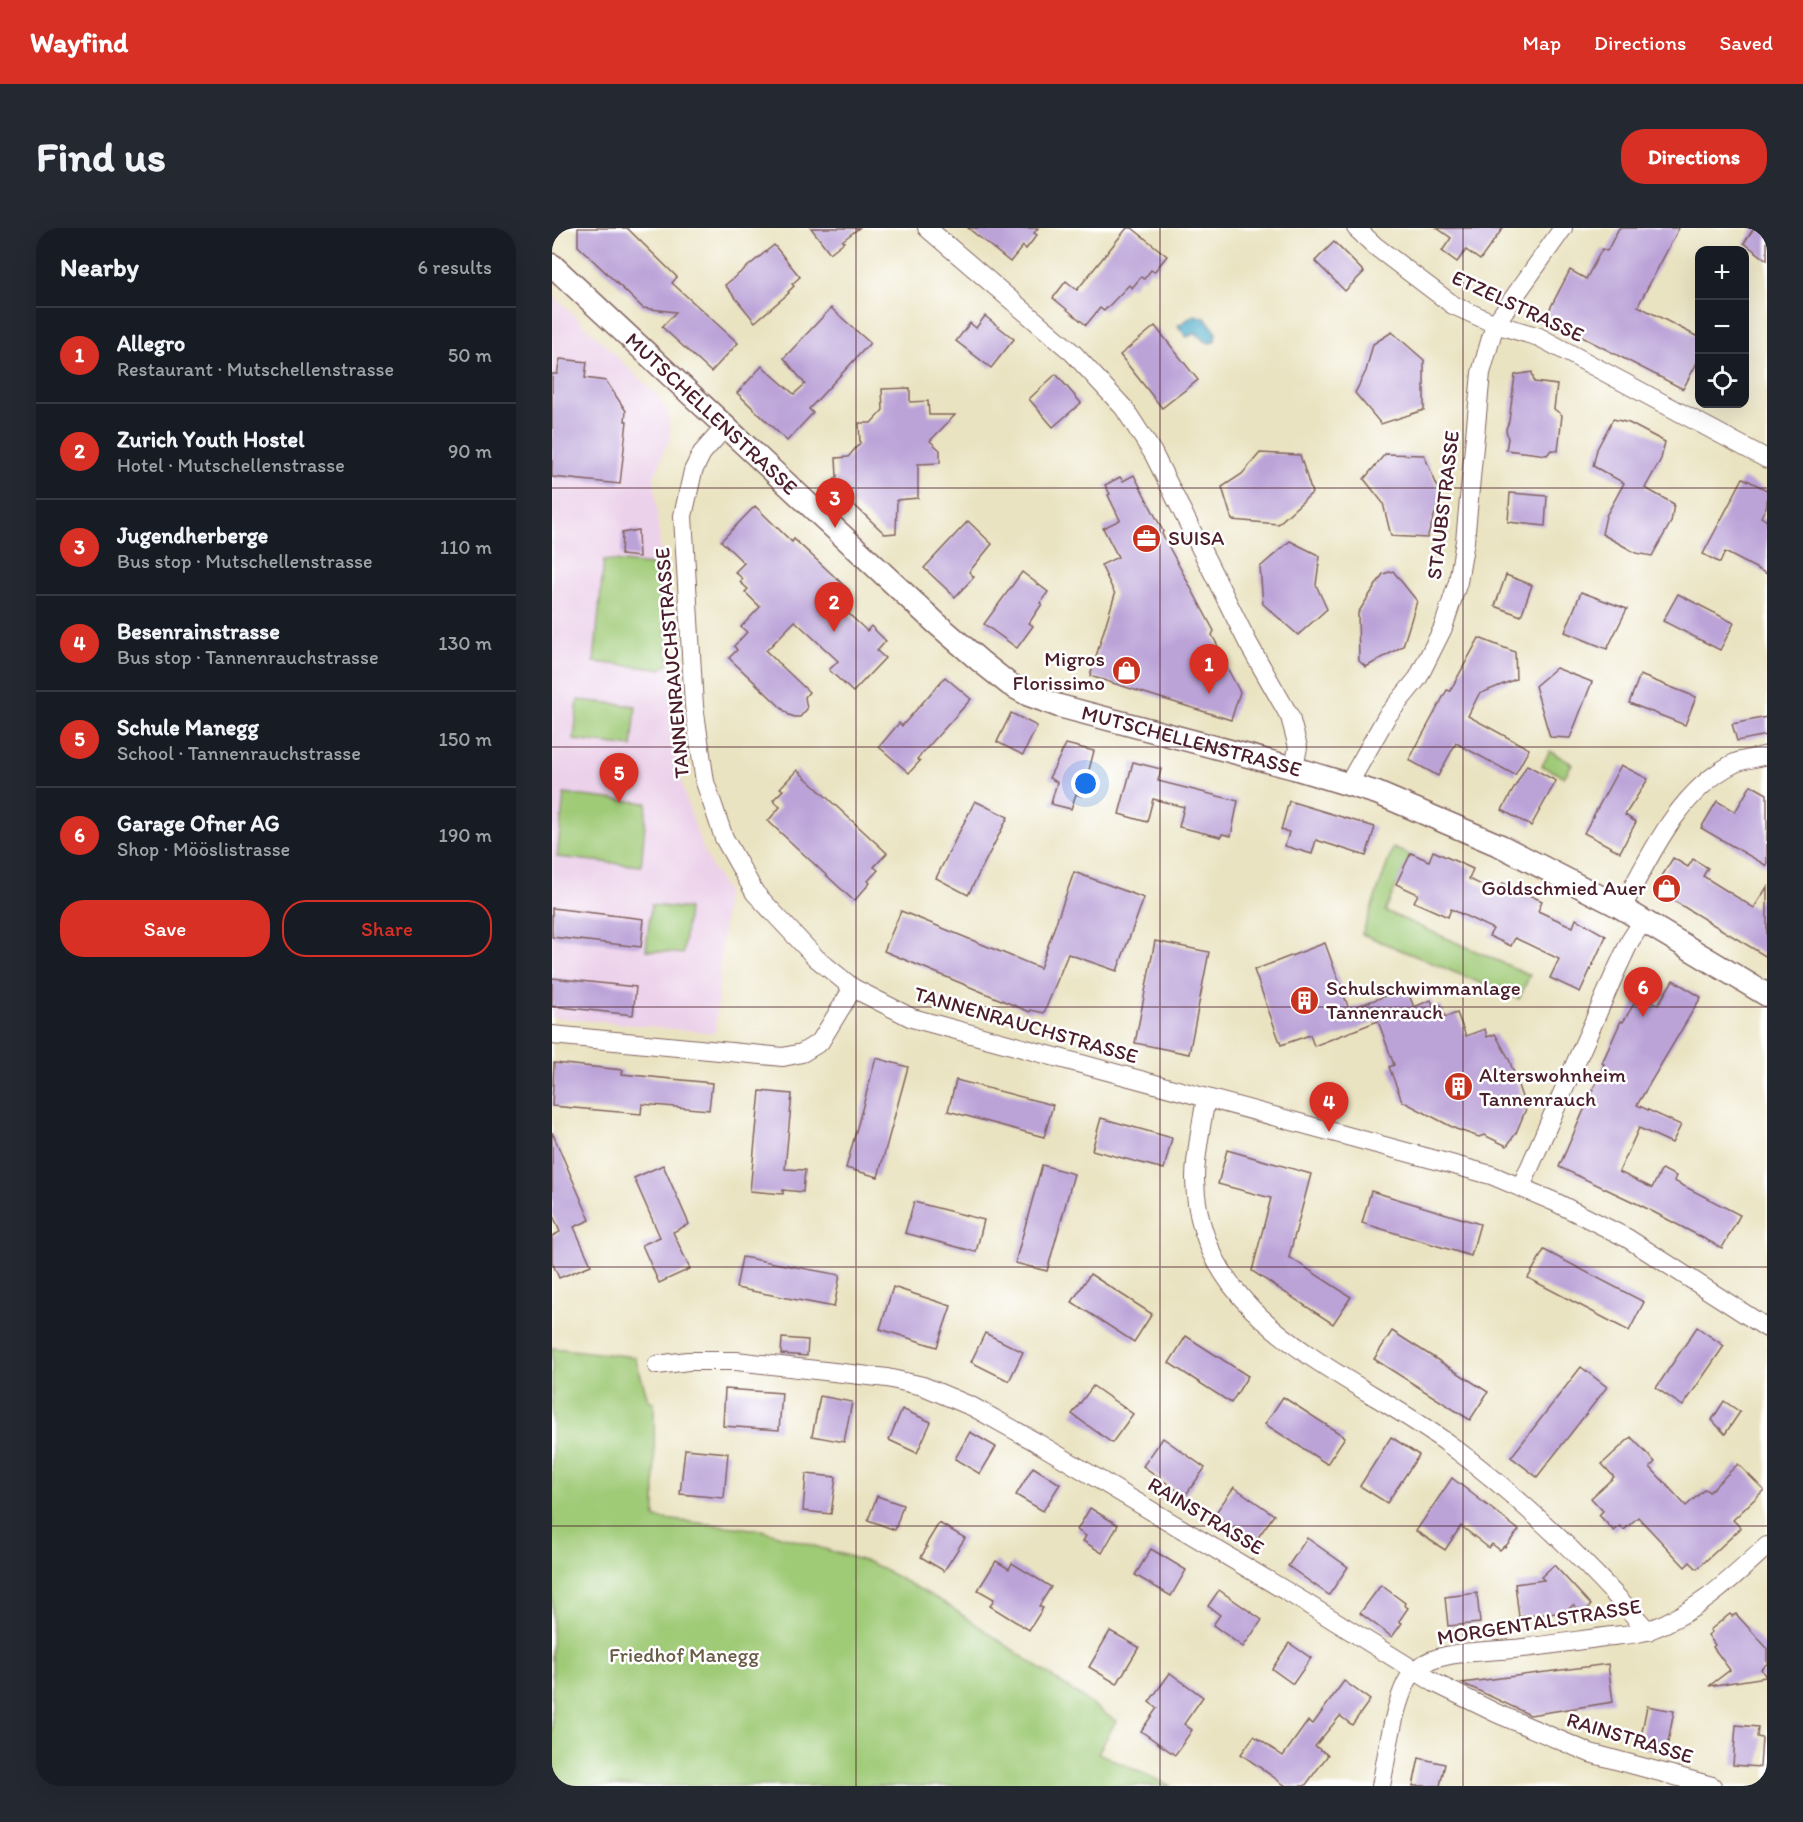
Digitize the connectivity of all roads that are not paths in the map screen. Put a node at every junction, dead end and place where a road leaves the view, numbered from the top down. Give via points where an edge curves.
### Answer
1 (927, 228) edge
2 (1356, 228) edge
3 (1563, 228) edge
4 (552, 265) edge
5 (1495, 324) junction
6 (726, 426) junction
7 (1767, 459) edge
8 (1767, 755) edge
9 (1294, 768) junction
10 (1349, 783) junction
11 (1622, 908) junction
12 (1643, 921) junction
13 (853, 988) junction
14 (1767, 995) edge
15 (552, 1035) edge
16 (1206, 1098) junction
17 (1521, 1187) junction
18 (1767, 1328) edge
19 (657, 1365) dead end
20 (1767, 1546) edge
21 (1648, 1631) junction
22 (1415, 1670) junction
23 (1381, 1786) edge
24 (1712, 1786) edge

1 - 9 street via 1073,353 1124,408 1147,443 1290,717 1298,747
2 - 5 street, ETZELSTRASSE via 1453,305
3 - 5 street, STAUBSTRASSE
4 - 6 street, MUTSCHELLENSTRASSE
5 - 7 street, ETZELSTRASSE via 1539,337
5 - 10 street, STAUBSTRASSE via 1481,373 1458,582 1443,628 1418,678 1387,716
6 - 9 street, MUTSCHELLENSTRASSE via 936,623 1010,684 1059,706
6 - 13 street, TANNENRAUCHSTRASSE via 702,453 693,471 682,516 694,706 705,782 724,838 755,893 816,958
8 - 11 street via 1737,762 1693,793 1670,824
9 - 10 street, MUTSCHELLENSTRASSE
10 - 11 street, MUTSCHELLENSTRASSE via 1502,846
11 - 12 street, MUTSCHELLENSTRASSE
12 - 14 street, MUTSCHELLENSTRASSE
12 - 17 street via 1616,971
13 - 15 street via 820,1042 802,1053 783,1057
13 - 16 street, TANNENRAUCHSTRASSE via 912,1018
16 - 17 street, TANNENRAUCHSTRASSE via 1491,1175
16 - 21 street via 1195,1178 1198,1211 1209,1245 1239,1297 1290,1341 1448,1443 1504,1487 1579,1556
17 - 18 street, TANNENRAUCHSTRASSE via 1627,1238
19 - 22 street, RAINSTRASSE via 736,1361 887,1378 923,1386 973,1407 1036,1442
20 - 21 street, MORGENTALSTRASSE via 1698,1606
21 - 22 street, MORGENTALSTRASSE via 1438,1658
22 - 23 street, MORGENTALSTRASSE via 1404,1684 1399,1700
22 - 24 street, RAINSTRASSE via 1496,1713 1590,1753

